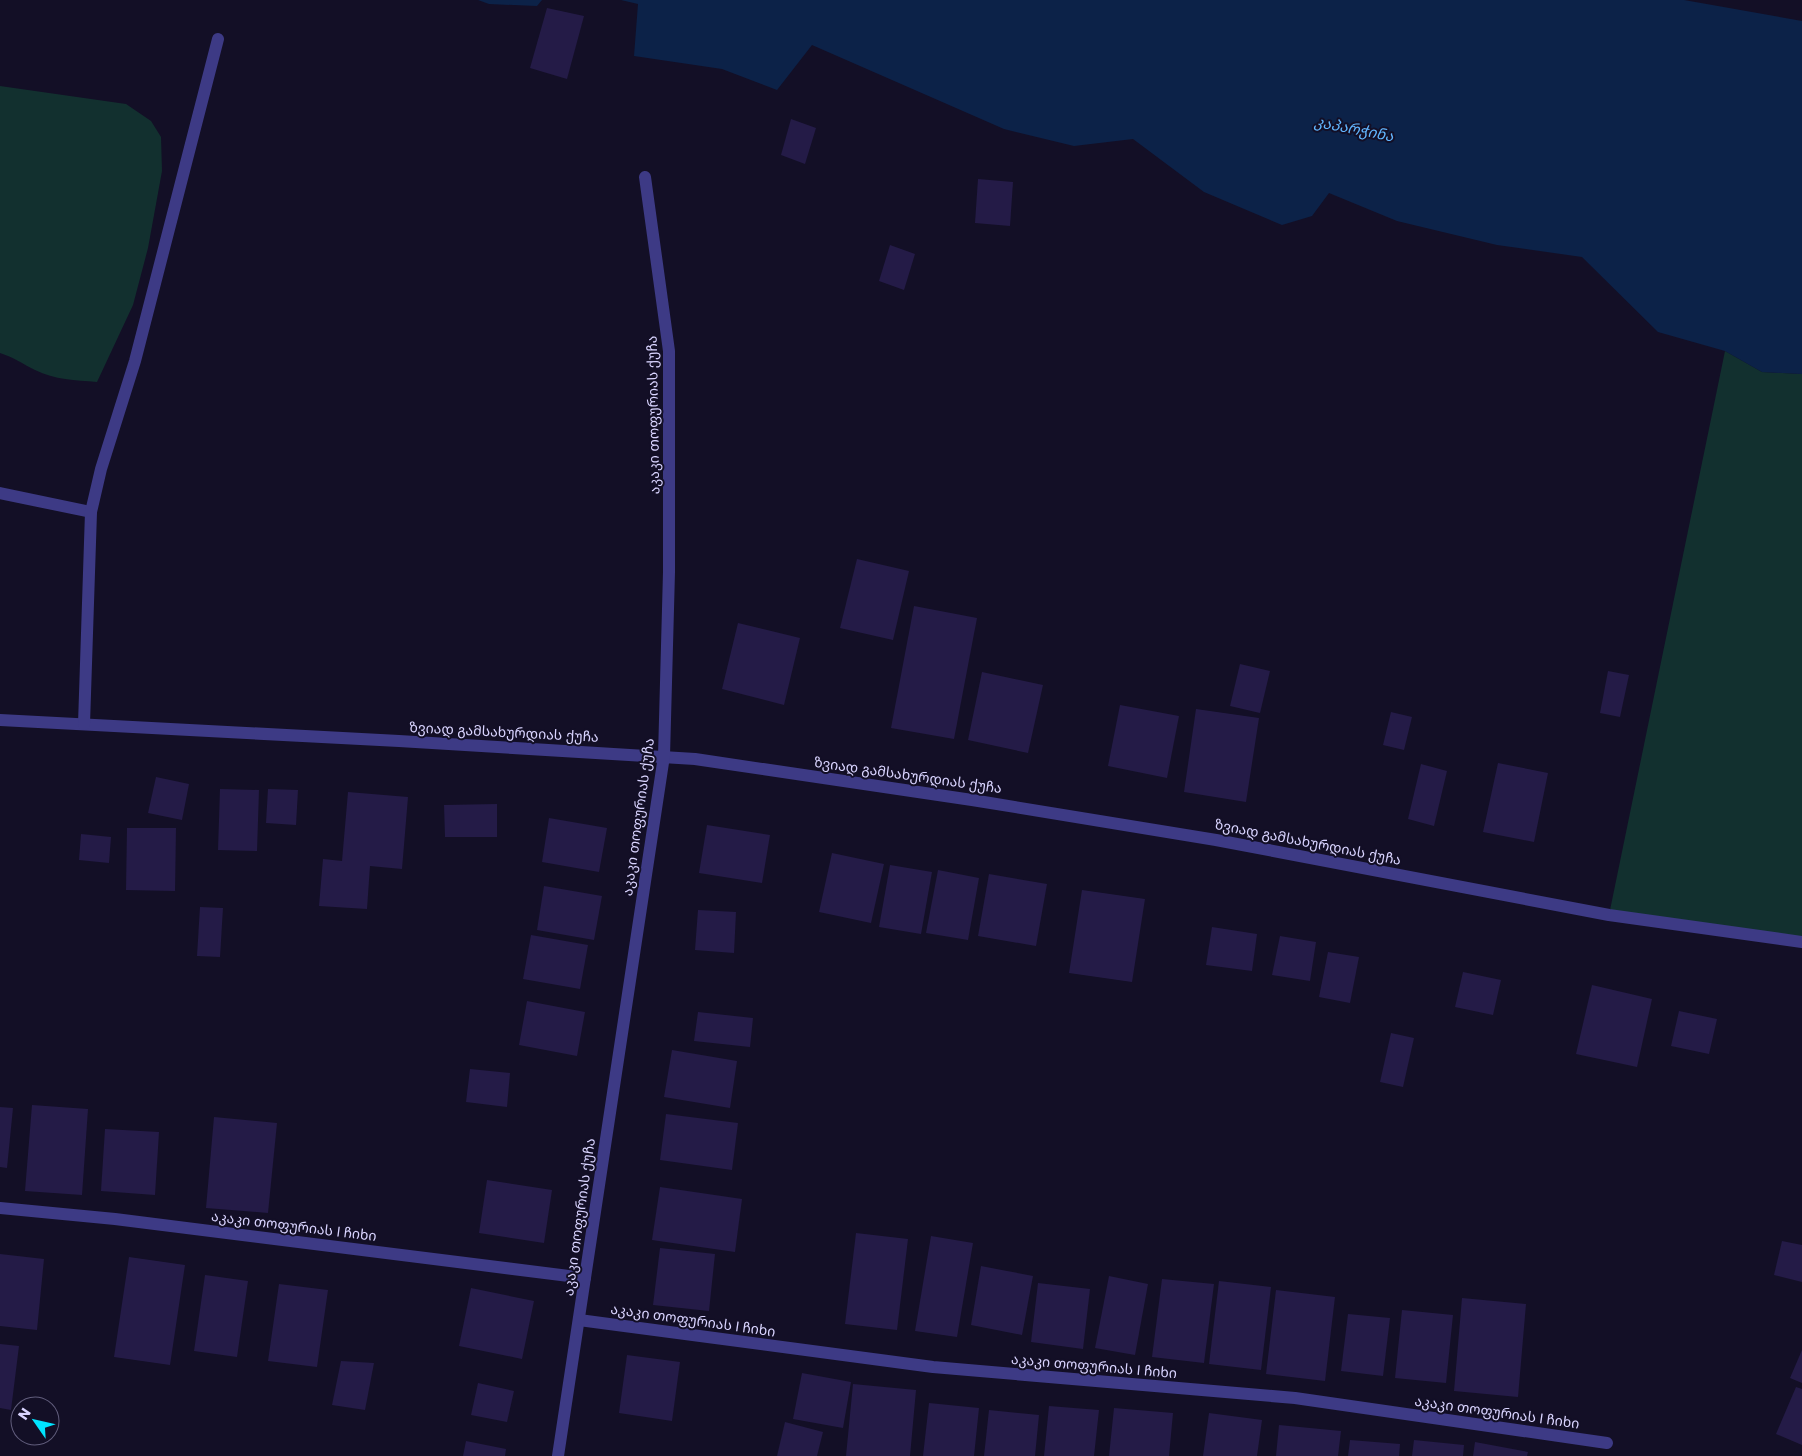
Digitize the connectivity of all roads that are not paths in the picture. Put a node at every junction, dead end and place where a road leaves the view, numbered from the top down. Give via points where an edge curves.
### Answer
1 (218, 39) dead end
2 (645, 177) dead end
3 (0, 493) edge
4 (91, 512) junction
5 (0, 720) edge
6 (84, 724) junction
7 (664, 756) junction
8 (1802, 942) edge
9 (0, 1208) edge
10 (584, 1278) junction
11 (579, 1320) junction
12 (1607, 1443) dead end
13 (558, 1456) edge

1 - 4 street via 135,361
2 - 7 street, აკაკი თოფურიას ქუჩა via 669,351 669,572
3 - 4 street
4 - 6 street
5 - 6 street, ზვიად გამსახურდიას ქუჩა
6 - 7 street, ზვიად გამსახურდიას ქუჩა
7 - 8 street, ზვიად გამსახურდიას ქუჩა via 1011,806 1216,840 1609,915
7 - 10 street, აკაკი თოფურიას ქუჩა
9 - 10 street, აკაკი თოფურიას I ჩიხი via 115,1219
10 - 11 street, აკაკი თოფურიას ქუჩა
11 - 12 street, აკაკი თოფურიას I ჩიხი via 933,1367 1295,1398
11 - 13 street, აკაკი თოფურიას ქუჩა

